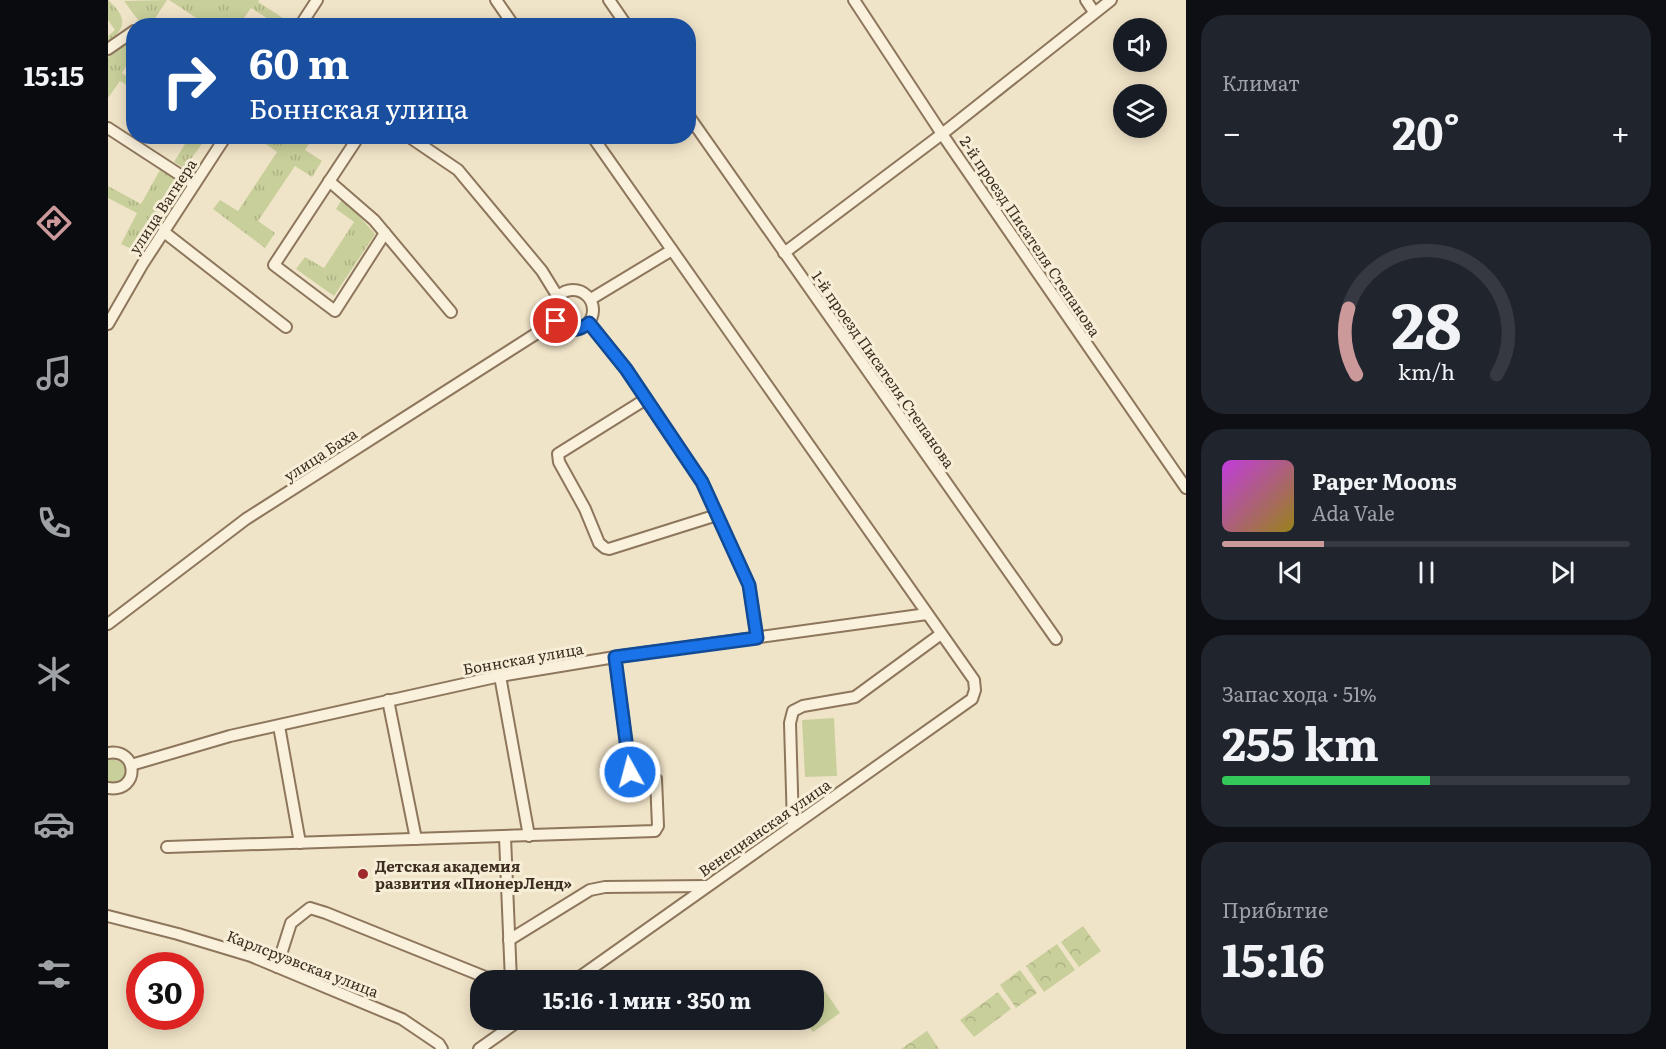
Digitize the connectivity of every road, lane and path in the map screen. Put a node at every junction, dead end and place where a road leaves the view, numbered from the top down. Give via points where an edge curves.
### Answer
1 (317, 0) edge
2 (496, 0) edge
3 (609, 0) edge
4 (854, 0) edge
5 (1086, 0) edge
6 (1111, 0) edge
7 (1094, 12) junction
8 (305, 18) edge
9 (508, 18) edge
10 (621, 18) edge
11 (126, 37) edge
12 (108, 49) edge
13 (696, 126) edge
14 (108, 128) edge
15 (942, 134) junction
16 (126, 140) edge
17 (133, 144) edge
18 (221, 144) edge
19 (353, 144) edge
20 (420, 144) edge
21 (598, 144) edge
22 (329, 181) junction
23 (194, 184) junction
24 (164, 231) junction
25 (385, 233) junction
26 (672, 249) junction
27 (784, 253) junction
28 (558, 297) junction
29 (591, 299) junction
30 (451, 312) dead end
31 (556, 321) junction
32 (589, 323) junction
33 (108, 324) edge
34 (286, 327) dead end
35 (646, 399) junction
36 (1186, 488) edge
37 (717, 515) junction
38 (927, 614) junction
39 (108, 624) edge
40 (941, 634) junction
41 (757, 638) junction
42 (1056, 639) dead end
43 (615, 657) junction
44 (500, 676) junction
45 (388, 700) junction
46 (279, 726) junction
47 (108, 753) edge
48 (131, 765) junction
49 (108, 788) edge
50 (793, 825) junction
51 (529, 836) junction
52 (506, 837) junction
53 (416, 839) junction
54 (300, 843) junction
55 (167, 847) dead end
56 (708, 885) junction
57 (108, 916) edge
58 (509, 940) junction
59 (277, 967) junction
60 (510, 970) edge
61 (589, 970) edge
62 (470, 971) edge
63 (504, 1030) edge
64 (442, 1049) edge
65 (479, 1049) edge

1 - 8 street
2 - 9 street
3 - 10 street
4 - 15 street, 2-й проезд Писателя Степанова
5 - 7 street
6 - 7 street
7 - 15 street
11 - 12 street
13 - 27 street, 1-й проезд Писателя Степанова
14 - 16 street
15 - 27 street
15 - 36 street, 2-й проезд Писателя Степанова
17 - 23 street
18 - 23 street, улица Вагнера
19 - 22 street
20 - 28 street via 458,170 542,271
21 - 26 street
22 - 25 street
22 - 25 street via 274,266 335,311
23 - 24 street, улица Вагнера
24 - 33 street, улица Вагнера
24 - 34 street
25 - 30 street
26 - 29 street
26 - 38 street
27 - 42 street, 1-й проезд Писателя Степанова
28 - 29 street via 575,290
28 - 31 street via 554,308
29 - 32 street
31 - 32 street via 572,330
31 - 39 street, улица Баха via 246,519
32 - 35 street
35 - 37 street via 702,482
35 - 37 street via 558,454 599,543 609,549
37 - 41 street via 749,585
38 - 40 street
38 - 41 street, Боннская улица
40 - 50 street via 855,697 793,711 789,723
40 - 50 street, Венецианская улица via 974,680 972,699
41 - 43 street, Боннская улица
43 - 44 street, Боннская улица
43 - 51 street via 630,772 656,779 658,826 649,833
44 - 45 street, Боннская улица
44 - 51 street
45 - 46 street, Боннская улица
45 - 53 street
46 - 48 street, Боннская улица
46 - 54 street
47 - 48 street via 121,754
48 - 49 street via 132,774 126,784
50 - 56 street, Венецианская улица
51 - 52 street
52 - 53 street
52 - 58 street
53 - 54 street
54 - 55 street
56 - 58 street via 590,890
56 - 61 street, Венецианская улица
57 - 59 street, Карлсруэвская улица via 201,940
58 - 60 street
59 - 62 street via 291,923 310,908
59 - 64 street, Карлсруэвская улица via 402,1019
63 - 65 street

